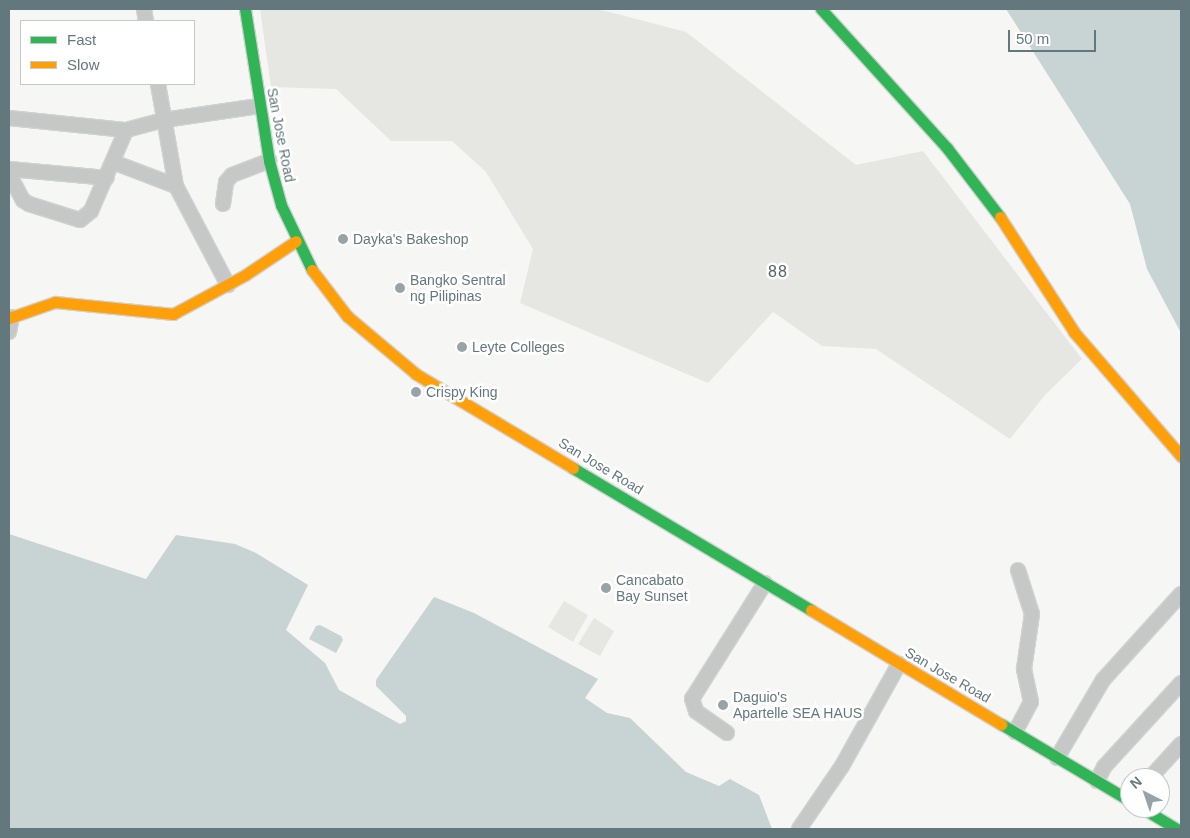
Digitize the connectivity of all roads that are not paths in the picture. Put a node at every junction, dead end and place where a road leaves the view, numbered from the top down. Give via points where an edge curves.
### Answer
1 (245, 9) edge
2 (821, 9) edge
3 (158, 85) edge
4 (260, 106) junction
5 (9, 118) edge
6 (164, 120) junction
7 (126, 130) junction
8 (269, 161) junction
9 (113, 162) junction
10 (9, 169) edge
11 (9, 174) edge
12 (107, 178) junction
13 (176, 186) junction
14 (223, 204) dead end
15 (296, 241) junction
16 (228, 285) junction
17 (10, 318) edge
18 (9, 332) edge
19 (1181, 456) edge
20 (1018, 570) dead end
21 (765, 582) junction
22 (1181, 594) edge
23 (899, 664) junction
24 (1179, 692) edge
25 (727, 732) dead end
26 (1015, 732) junction
27 (1181, 744) edge
28 (1058, 758) junction
29 (1159, 768) edge
30 (1097, 781) junction
31 (1120, 795) edge
32 (1159, 818) edge
33 (799, 829) edge
34 (1177, 829) edge

1 - 4 main road, San Jose Road
2 - 19 main road via 952,155 1010,230 1074,332
3 - 6 street
4 - 6 street
4 - 8 main road, San Jose Road
5 - 7 street
6 - 7 street
6 - 13 street
7 - 9 street
8 - 14 street via 232,175 226,182
8 - 15 main road, San Jose Road via 274,185
9 - 12 street
9 - 13 street
10 - 12 street
11 - 12 street via 23,200 29,204 80,220 91,211
13 - 16 street
15 - 16 main road
15 - 21 main road, San Jose Road via 312,270 347,316 396,360
16 - 17 main road via 173,314 54,302
17 - 18 street
20 - 26 street via 1032,614 1024,668 1031,702
21 - 23 main road, San Jose Road
21 - 25 street via 692,699 696,711
22 - 28 street via 1103,680
23 - 26 main road, San Jose Road
23 - 33 street via 842,766
24 - 30 street via 1104,767
26 - 28 main road, San Jose Road
27 - 29 street
28 - 30 main road, San Jose Road
30 - 31 main road, San Jose Road
32 - 34 main road

